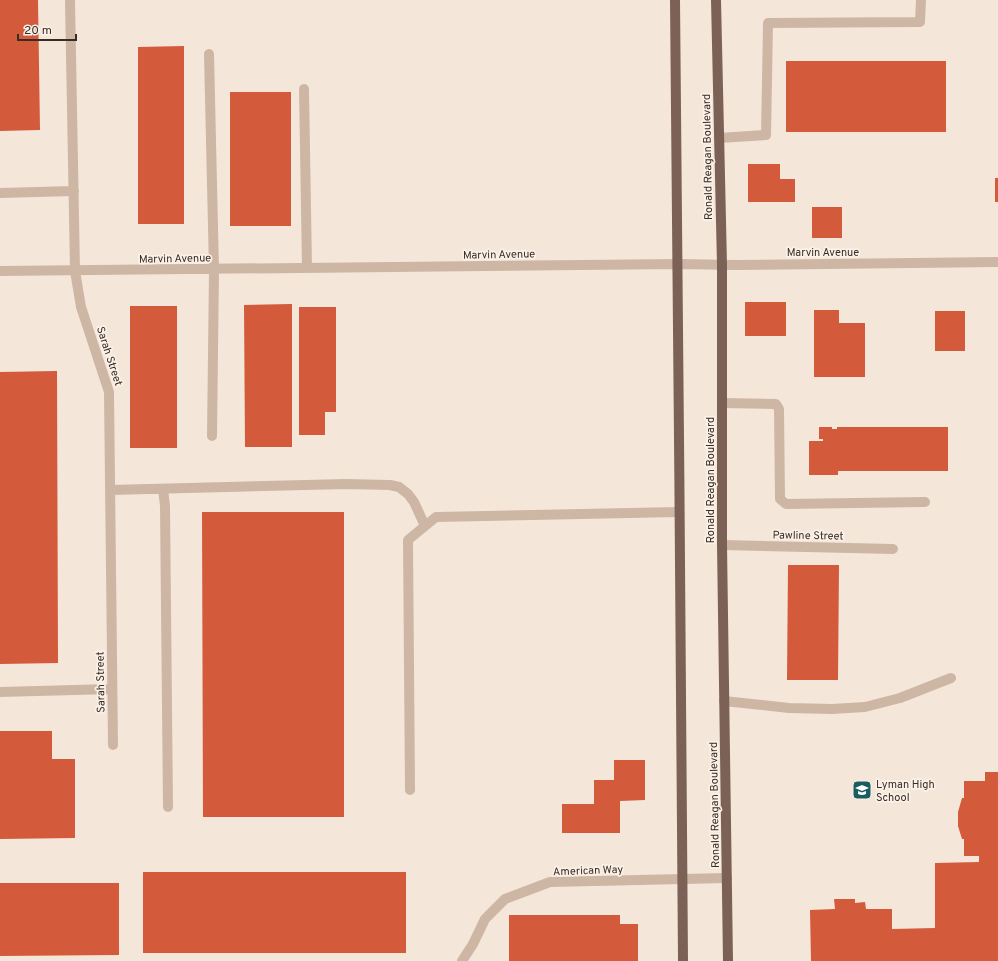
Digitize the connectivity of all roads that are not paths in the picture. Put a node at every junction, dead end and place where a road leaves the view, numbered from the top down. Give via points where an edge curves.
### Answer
1 (70, 0) edge
2 (675, 0) edge
3 (716, 0) edge
4 (921, 0) edge
5 (209, 54) dead end
6 (304, 89) dead end
7 (719, 138) junction
8 (74, 191) junction
9 (0, 193) edge
10 (998, 262) edge
11 (678, 264) junction
12 (722, 265) junction
13 (307, 268) junction
14 (214, 270) junction
15 (75, 271) junction
16 (0, 272) edge
17 (722, 403) junction
18 (212, 436) dead end
19 (164, 489) junction
20 (110, 490) junction
21 (925, 502) dead end
22 (679, 512) junction
23 (426, 526) junction
24 (722, 545) junction
25 (893, 549) dead end
26 (951, 678) dead end
27 (112, 689) junction
28 (0, 692) edge
29 (724, 701) junction
30 (113, 745) dead end
31 (410, 790) dead end
32 (168, 807) dead end
33 (727, 878) junction
34 (682, 879) junction
35 (462, 961) edge
36 (683, 961) edge
37 (728, 961) edge

1 - 8 street, Sarah Street
2 - 11 main road
3 - 7 main road, Ronald Reagan Boulevard
4 - 7 street via 920,22 768,23 766,135
5 - 14 street
6 - 13 street
7 - 12 main road, Ronald Reagan Boulevard
8 - 9 street
8 - 15 street, Sarah Street
10 - 12 street, Marvin Avenue
11 - 12 street, Marvin Avenue
11 - 13 street, Marvin Avenue
11 - 22 main road
12 - 17 main road, Ronald Reagan Boulevard
13 - 14 street, Marvin Avenue
14 - 15 street, Marvin Avenue
14 - 18 street
15 - 16 street, Marvin Avenue
15 - 20 street, Sarah Street via 81,307 109,392
17 - 21 street via 776,404 779,410 780,499 786,504
17 - 24 main road, Ronald Reagan Boulevard
19 - 20 street
19 - 23 street via 390,485 408,494
19 - 32 street
20 - 27 street, Sarah Street
22 - 23 street via 436,517
22 - 34 main road
23 - 31 street via 408,540
24 - 25 street, Pawline Street
24 - 29 main road, Ronald Reagan Boulevard
26 - 29 street via 900,698 865,707 789,708
27 - 28 street
27 - 30 street, Sarah Street
29 - 33 main road, Ronald Reagan Boulevard
33 - 34 street, American Way
33 - 37 main road, Ronald Reagan Boulevard
34 - 35 street, American Way via 550,882 505,899 485,919
34 - 36 main road

